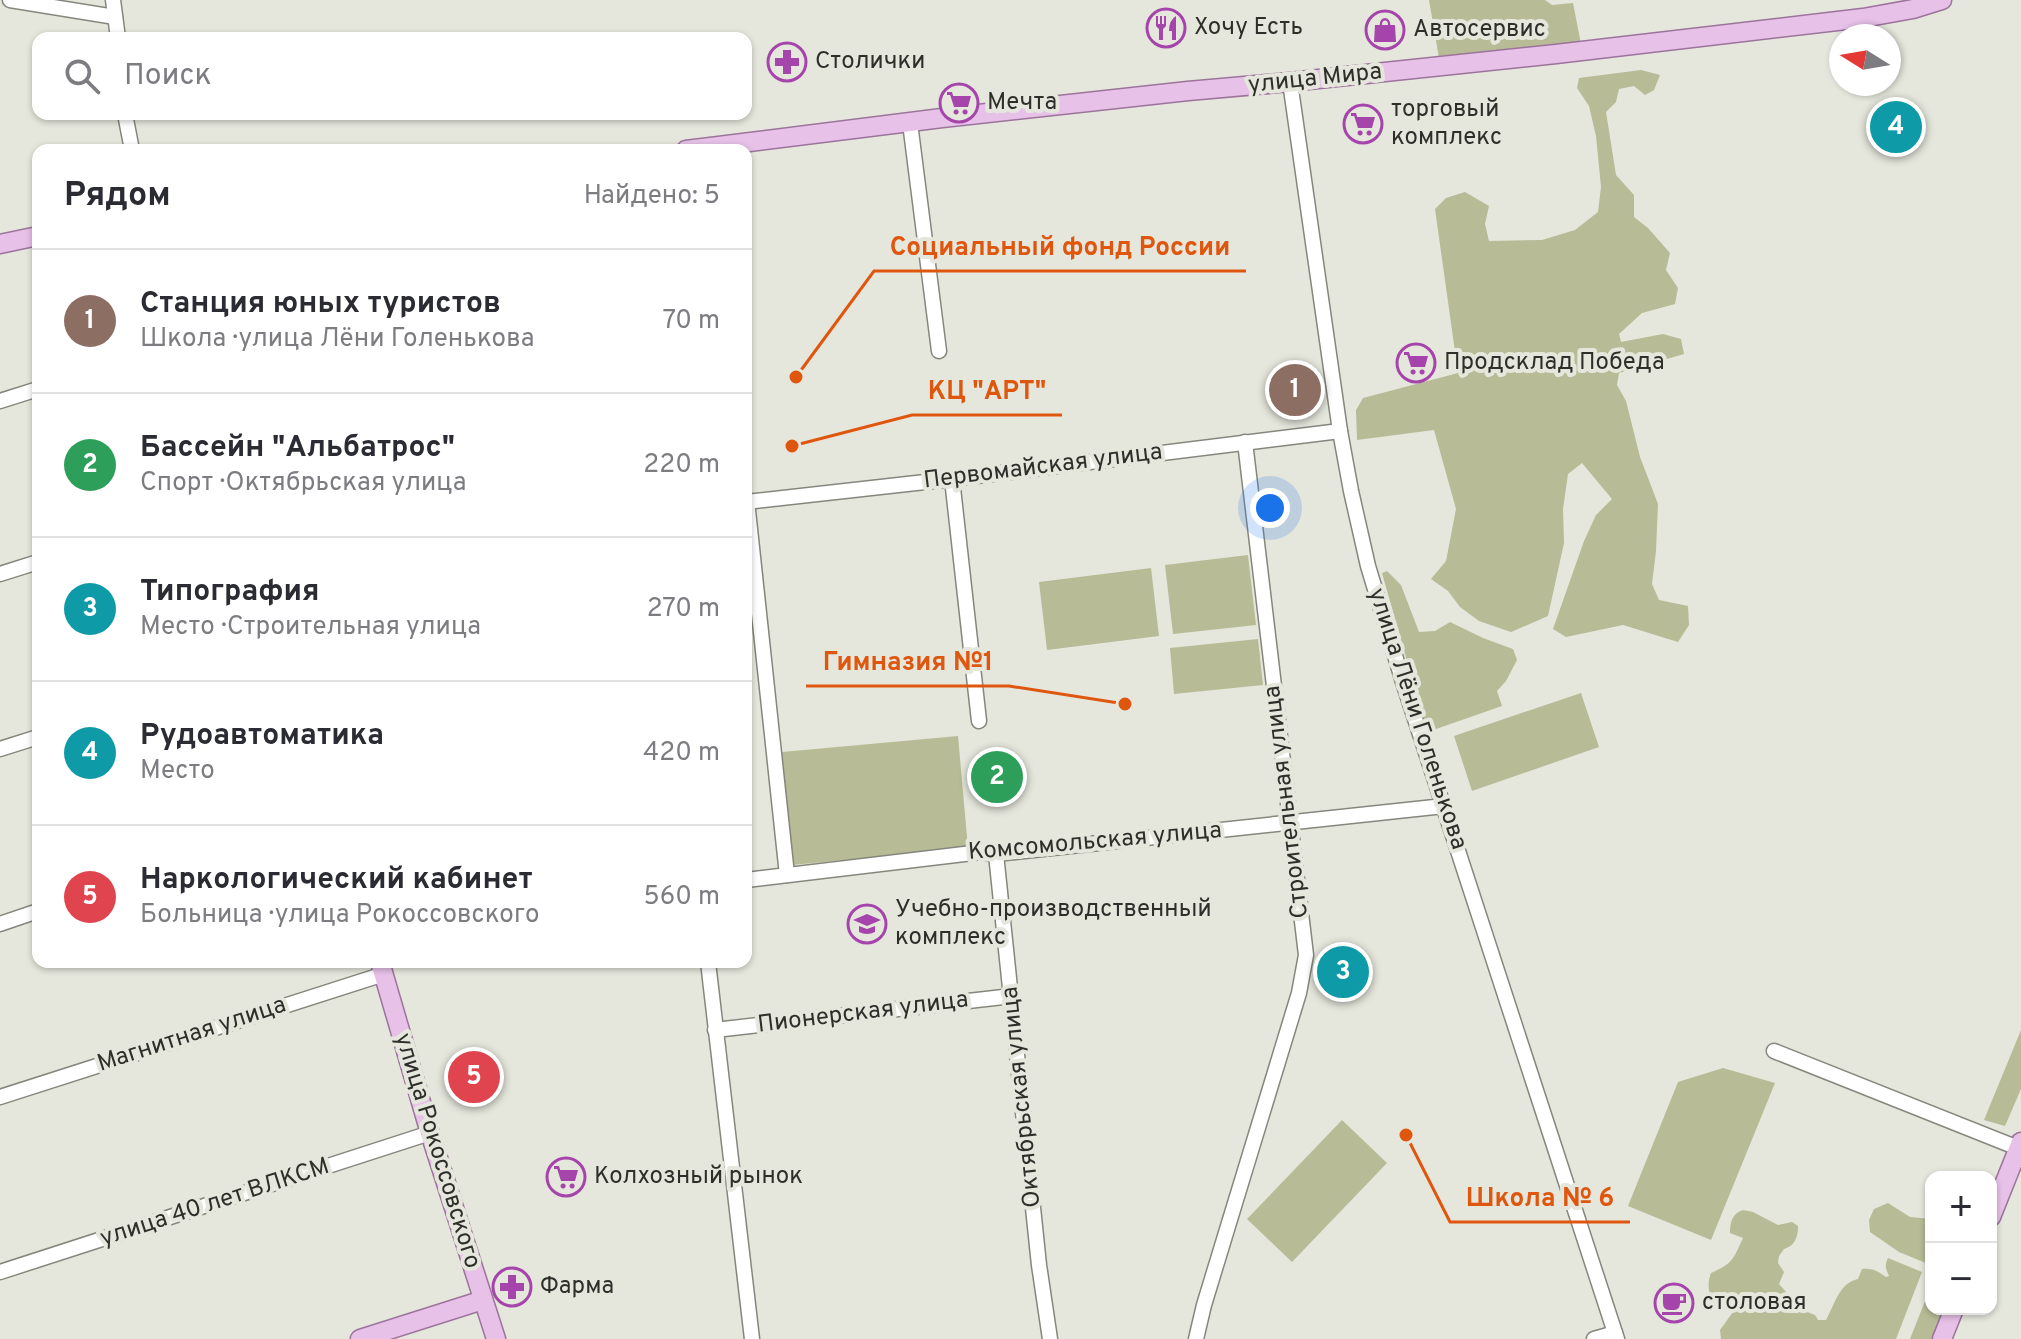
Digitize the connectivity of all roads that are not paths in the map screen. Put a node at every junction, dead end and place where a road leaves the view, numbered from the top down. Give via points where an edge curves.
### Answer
1 (10, 0) edge
2 (113, 0) edge
3 (1942, 0) edge
4 (115, 17) junction
5 (117, 32) edge
6 (1290, 82) junction
7 (126, 120) edge
8 (910, 123) junction
9 (131, 144) edge
10 (736, 144) edge
11 (32, 237) edge
12 (0, 244) edge
13 (939, 351) dead end
14 (32, 391) edge
15 (0, 401) edge
16 (1340, 431) junction
17 (1245, 442) junction
18 (952, 479) junction
19 (752, 501) edge
20 (752, 557) edge
21 (32, 564) edge
22 (0, 574) edge
23 (979, 721) dead end
24 (32, 739) edge
25 (0, 749) edge
26 (1444, 806) junction
27 (1289, 823) junction
28 (996, 854) junction
29 (787, 875) junction
30 (752, 879) edge
31 (32, 913) edge
32 (0, 924) edge
33 (382, 968) edge
34 (709, 968) edge
35 (1012, 996) junction
36 (715, 1030) junction
37 (1774, 1051) dead end
38 (0, 1097) edge
39 (430, 1133) junction
40 (2020, 1145) edge
41 (1997, 1202) edge
42 (0, 1272) edge
43 (483, 1300) junction
44 (1952, 1315) edge
45 (1616, 1336) edge
46 (360, 1339) edge
47 (496, 1339) edge
48 (752, 1339) edge
49 (1050, 1339) edge
50 (1196, 1339) edge
51 (1594, 1339) edge
52 (1942, 1339) edge

1 - 4 street
2 - 4 street
3 - 6 main road, улица Мира via 1863,18
4 - 5 street
6 - 8 main road, улица Мира
6 - 16 street, улица Лёни Голенькова
7 - 9 street
8 - 10 main road, улица Мира
8 - 13 street
11 - 12 main road
14 - 15 street
16 - 17 street, Первомайская улица
16 - 26 street, улица Лёни Голенькова via 1368,566
17 - 18 street, Первомайская улица
17 - 27 street, Строительная улица
18 - 19 street, Первомайская улица
18 - 23 street
20 - 29 street
21 - 22 street
24 - 25 street
26 - 27 street, Комсомольская улица
26 - 45 street, улица Лёни Голенькова
27 - 28 street, Комсомольская улица
27 - 50 street, Строительная улица via 1306,955
28 - 29 street, Комсомольская улица
28 - 35 street, Октябрьская улица
29 - 30 street, Комсомольская улица
31 - 32 street
33 - 38 street, Магнитная улица
33 - 39 main road, улица Рокоссовского
34 - 36 street
35 - 36 street, Пионерская улица
35 - 49 street, Октябрьская улица
36 - 48 street
37 - 40 street
39 - 42 street, улица 40 лет ВЛКСМ
39 - 43 main road, улица Рокоссовского
40 - 41 main road
43 - 46 main road
43 - 47 main road, улица Рокоссовского
44 - 52 main road
45 - 51 street

